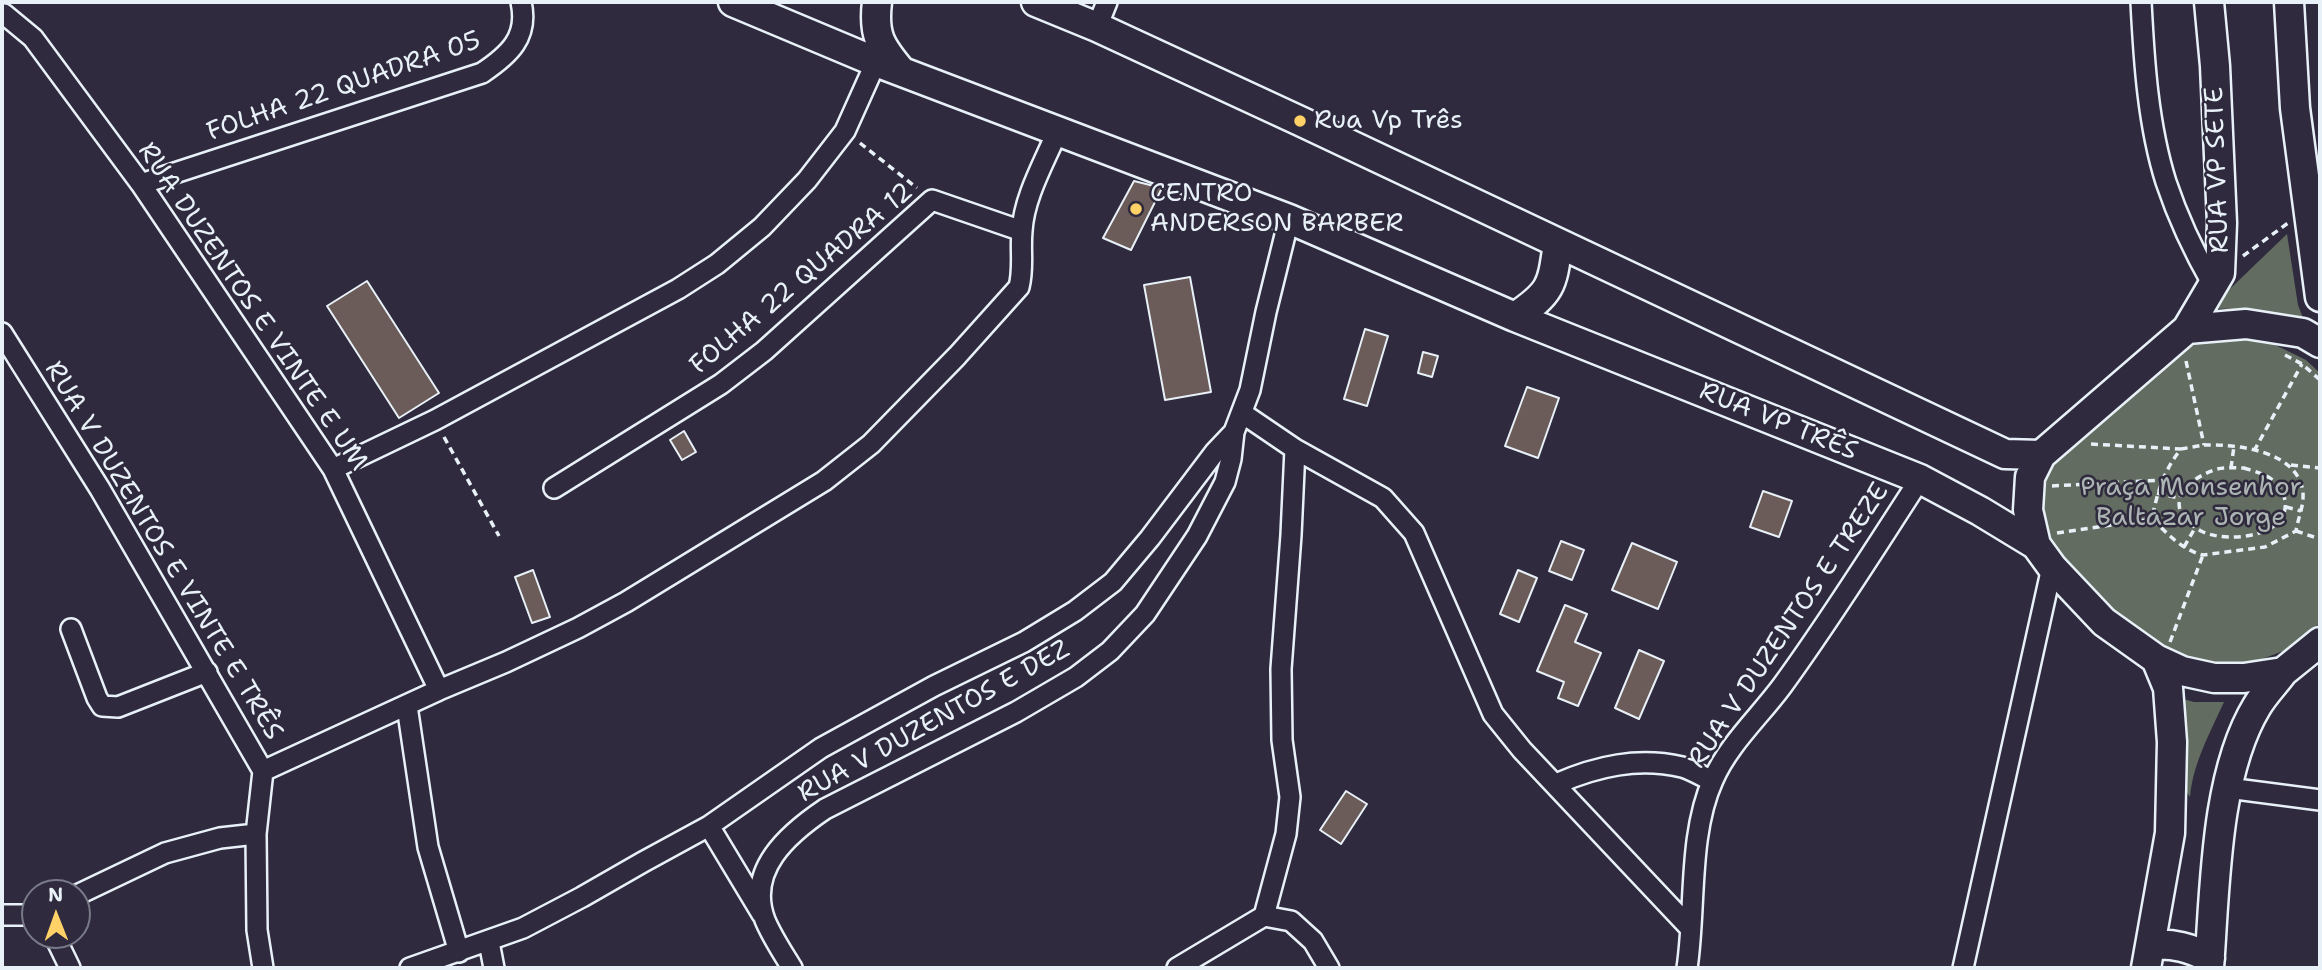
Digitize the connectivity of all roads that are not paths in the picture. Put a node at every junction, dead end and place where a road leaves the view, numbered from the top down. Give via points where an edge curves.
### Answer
1 (521, 2) edge
2 (877, 2) edge
3 (1036, 2) edge
4 (2141, 2) edge
5 (2209, 2) edge
6 (2289, 2) edge
7 (739, 3) edge
8 (5, 11) edge
9 (1102, 14) edge
10 (889, 67) junction
11 (1057, 132) junction
12 (141, 184) junction
13 (2315, 207) edge
14 (1289, 219) junction
15 (1021, 231) junction
16 (1558, 243) junction
17 (2216, 279) junction
18 (2320, 297) edge
19 (1515, 317) junction
20 (2187, 329) junction
21 (2, 333) edge
22 (2320, 343) edge
23 (1242, 413) junction
24 (1234, 432) junction
25 (1295, 449) junction
26 (2040, 455) junction
27 (333, 469) junction
28 (1920, 479) junction
29 (554, 488) dead end
30 (2048, 548) junction
31 (71, 629) dead end
32 (2320, 642) edge
33 (2162, 653) junction
34 (207, 672) junction
35 (2283, 672) junction
36 (439, 690) junction
37 (407, 706) junction
38 (263, 771) junction
39 (1712, 781) junction
40 (1556, 784) junction
41 (2228, 788) junction
42 (2320, 800) edge
43 (709, 826) junction
44 (256, 834) junction
45 (91, 888) edge
46 (2, 915) edge
47 (21, 915) edge
48 (1264, 916) junction
49 (764, 918) junction
50 (1690, 928) junction
51 (489, 942) junction
52 (61, 949) edge
53 (459, 952) junction
54 (2148, 956) edge
55 (2210, 963) edge
56 (70, 968) edge
57 (263, 968) edge
58 (410, 968) edge
59 (494, 968) edge
60 (792, 968) edge
61 (1177, 968) edge
62 (1329, 968) edge
63 (1686, 968) edge
64 (1963, 968) edge

1 - 12 street, FOLHA 22 QUADRA 05 via 515,46 482,73
2 - 10 main road via 877,35
3 - 9 main road
4 - 17 street via 2152,118 2166,181 2193,251
5 - 17 main road, RUA VP SETE via 2222,223
6 - 13 main road via 2295,108
7 - 10 main road, RUA VP TRÊS
8 - 12 street, RUA DUZENTOS E VINTE E UM via 33,38
9 - 16 main road
10 - 11 main road, RUA VP TRÊS
10 - 27 street via 807,180 762,227 717,264 435,420
11 - 14 main road, RUA VP TRÊS
11 - 15 street via 1027,204
12 - 27 street, RUA DUZENTOS E VINTE E UM
13 - 18 main road
14 - 19 main road, RUA VP TRÊS
14 - 23 street, RUA V DUZENTOS E DEZ
15 - 29 street, FOLHA 22 QUADRA 12 via 932,200 721,384
15 - 36 street via 1019,287 871,444 824,481 625,603
16 - 19 main road via 1552,282
16 - 26 main road via 2006,454
17 - 20 main road, RUA VP SETE
19 - 28 main road, RUA VP TRÊS
20 - 22 main road via 2246,324 2303,333
20 - 26 main road, RUA VP SETE
21 - 34 street, RUA V DUZENTOS E VINTE E TRÊS
23 - 24 street, RUA V DUZENTOS E DEZ
23 - 25 street
24 - 43 street via 1113,582 1075,611 821,748
24 - 49 street, RUA V DUZENTOS E DEZ via 1225,482 1197,536 1145,614 1110,651 1016,712 800,825 766,865 761,894
25 - 40 street via 1383,498 1415,533 1493,714
25 - 48 street via 1280,670 1282,740 1290,797 1286,834
26 - 30 main road via 2030,477 2028,510
27 - 36 street, RUA DUZENTOS E VINTE E UM
28 - 30 main road, RUA VP TRÊS
28 - 39 street, RUA V DUZENTOS E TREZE via 1781,687
30 - 33 main road, RUA VP TRÊS via 2104,622
30 - 64 street
31 - 34 street via 102,706 118,708
32 - 35 main road
33 - 35 main road, RUA VP TRÊS via 2182,671 2214,678
33 - 54 main road via 2172,755 2170,833
34 - 38 street, RUA V DUZENTOS E VINTE E TRÊS
35 - 41 main road via 2257,706 2240,742
36 - 37 street
37 - 38 street
37 - 53 street via 428,847
38 - 44 street, RUA V DUZENTOS E VINTE E TRÊS
39 - 40 street via 1684,768 1649,763 1609,765
39 - 50 street, RUA V DUZENTOS E TREZE via 1702,815
40 - 50 street
41 - 42 street
41 - 55 main road via 2215,871
43 - 49 street
43 - 51 street
44 - 45 street via 220,838 166,853
44 - 57 street, RUA V DUZENTOS E VINTE E TRÊS via 257,930
46 - 47 street
48 - 61 street
48 - 62 street via 1291,921 1313,941
49 - 60 street, RUA V DUZENTOS E DEZ
50 - 63 street, RUA V DUZENTOS E TREZE
51 - 53 street
51 - 59 street
52 - 56 street
53 - 58 street
54 - 55 main road via 2178,945 2189,947

